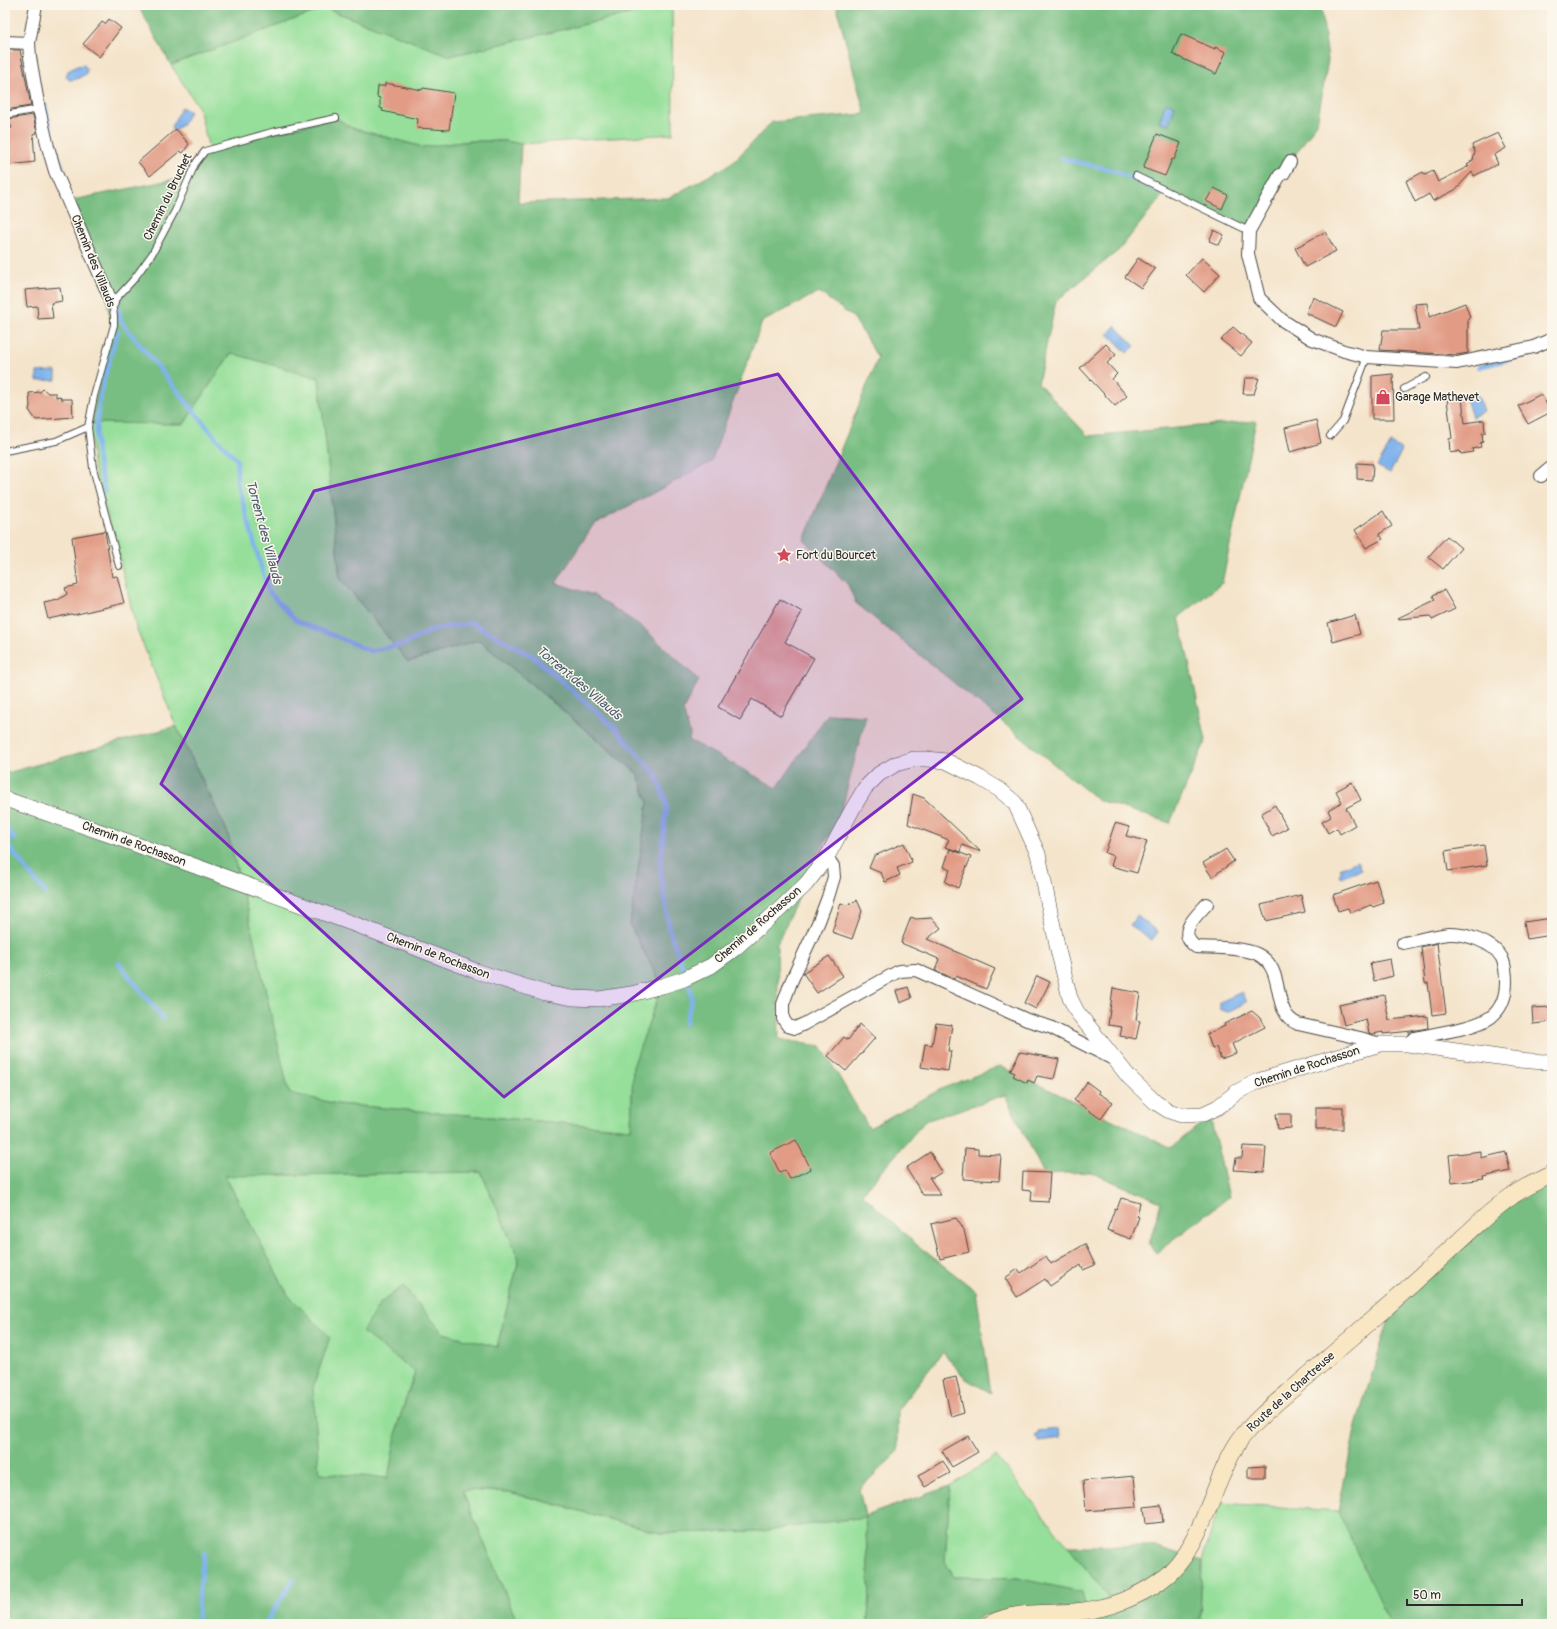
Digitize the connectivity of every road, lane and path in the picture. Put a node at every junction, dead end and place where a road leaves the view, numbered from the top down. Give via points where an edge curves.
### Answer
1 (36, 5) edge
2 (5, 42) edge
3 (29, 43) junction
4 (39, 109) junction
5 (5, 115) edge
6 (336, 118) dead end
7 (1290, 162) dead end
8 (1136, 176) dead end
9 (1248, 231) junction
10 (112, 303) junction
11 (1552, 339) edge
12 (1367, 357) junction
13 (1426, 377) dead end
14 (1404, 390) dead end
15 (88, 427) junction
16 (1330, 436) dead end
17 (5, 451) edge
18 (1552, 467) edge
19 (1541, 476) dead end
20 (119, 566) dead end
21 (5, 799) edge
22 (827, 857) junction
23 (1207, 904) dead end
24 (1403, 943) dead end
25 (1380, 1044) junction
26 (1408, 1044) junction
27 (1118, 1062) junction
28 (1552, 1062) edge
29 (1552, 1174) edge
30 (990, 1624) edge

1 - 3 street, Chemin des Villauds
2 - 3 street
3 - 4 street, Chemin des Villauds
4 - 5 lane
4 - 10 street, Chemin des Villauds via 55,171
6 - 10 lane, Chemin du Bruchet via 272,132 205,151 195,164 175,211 152,254
7 - 9 street
8 - 9 lane
9 - 12 street via 1248,254 1259,298 1282,320 1312,339
10 - 15 lane, Chemin des Villauds via 114,325
11 - 12 street via 1534,347 1457,363
12 - 16 lane via 1342,421
13 - 14 lane
15 - 17 lane via 56,441
15 - 20 lane, Chemin des Villauds via 93,468
18 - 19 street
21 - 22 street, Chemin de Rochasson via 362,927 476,971 545,994 572,998 599,999 631,994 684,979 711,966 780,909 806,884
22 - 27 street, Chemin de Rochasson via 865,788 879,774 896,764 927,759 946,762 1000,790 1015,804 1038,854 1070,998 1077,1012
22 - 27 street via 833,866 834,876 819,921 783,1004 783,1018 788,1026 795,1028 804,1024 899,971 916,970 1027,1020 1050,1027
23 - 25 street, Chemin de Rochasson via 1186,933 1191,944 1196,947 1249,951 1265,960 1274,972 1284,1010 1291,1021
24 - 26 street, Chemin de Rochasson via 1450,934 1462,934 1483,942 1502,958 1506,984 1505,996 1498,1011 1489,1018 1479,1024 1414,1038
25 - 26 street, Chemin de Rochasson
25 - 27 street, Chemin de Rochasson via 1258,1081 1211,1111 1194,1115 1181,1115 1155,1102 1129,1077
26 - 28 street, Chemin de Rochasson via 1519,1060
29 - 30 main road, Route de la Chartreuse via 1512,1196 1482,1220 1249,1428 1224,1468 1190,1546 1170,1573 1132,1597 1109,1605 1082,1611 1030,1613

